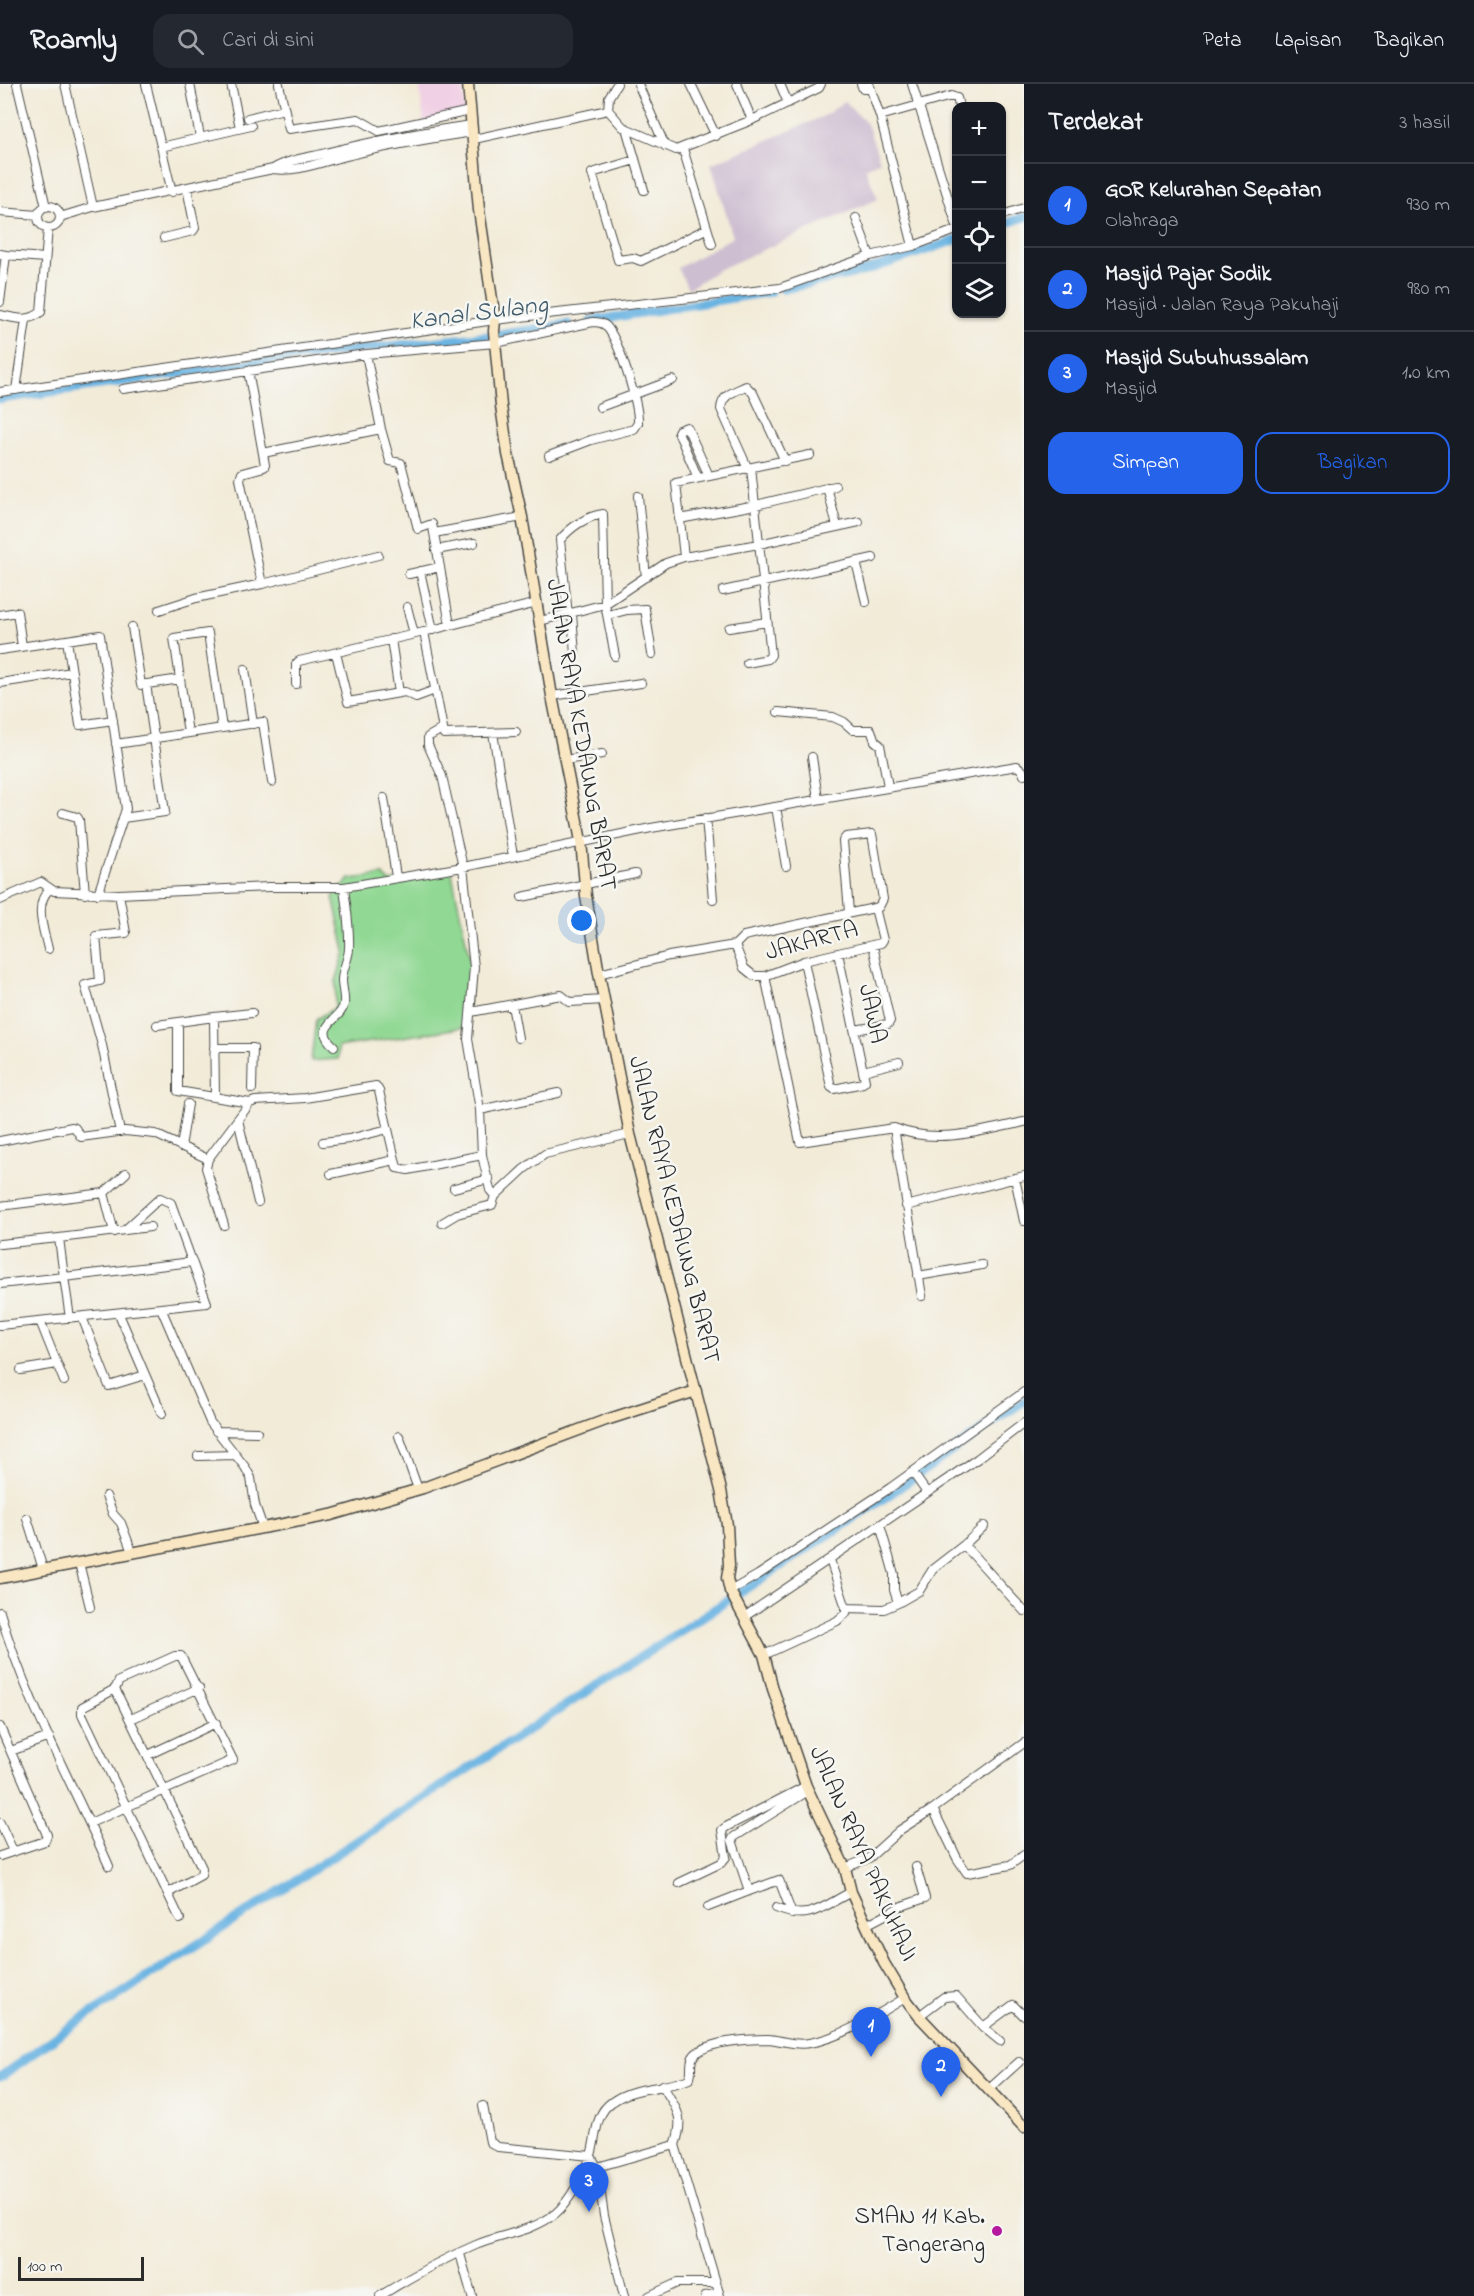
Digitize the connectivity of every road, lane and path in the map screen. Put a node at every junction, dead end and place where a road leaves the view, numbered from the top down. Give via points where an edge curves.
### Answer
1 (17, 84) edge
2 (65, 84) edge
3 (146, 84) edge
4 (190, 84) edge
5 (231, 84) edge
6 (279, 84) edge
7 (468, 84) edge
8 (616, 84) edge
9 (638, 84) edge
10 (691, 84) edge
11 (780, 84) edge
12 (821, 84) edge
13 (861, 84) edge
14 (912, 84) edge
15 (870, 86) edge
16 (739, 90) edge
17 (957, 102) edge
18 (789, 104) junction
19 (918, 106) junction
20 (284, 109) junction
21 (608, 110) junction
22 (470, 111) junction
23 (880, 116) junction
24 (752, 120) junction
25 (240, 128) junction
26 (626, 128) junction
27 (473, 132) junction
28 (716, 136) junction
29 (200, 137) junction
30 (665, 146) junction
31 (161, 147) junction
32 (683, 149) junction
33 (635, 160) junction
34 (187, 188) junction
35 (644, 190) dead end
36 (172, 192) junction
37 (46, 207) junction
38 (93, 207) junction
39 (1024, 208) edge
40 (953, 210) edge
41 (0, 212) edge
42 (38, 214) junction
43 (1006, 214) edge
44 (60, 217) junction
45 (856, 218) dead end
46 (48, 228) junction
47 (706, 229) junction
48 (952, 232) edge
49 (164, 237) dead end
50 (712, 244) dead end
51 (913, 246) junction
52 (3, 254) edge
53 (870, 256) junction
54 (45, 258) junction
55 (0, 302) edge
56 (0, 315) edge
57 (26, 320) junction
58 (495, 320) junction
59 (495, 338) junction
60 (366, 354) junction
61 (248, 370) junction
62 (674, 380) dead end
63 (123, 389) dead end
64 (16, 390) junction
65 (0, 392) edge
66 (633, 395) junction
67 (600, 407) dead end
68 (381, 429) junction
69 (263, 453) junction
70 (810, 455) dead end
71 (549, 456) dead end
72 (785, 461) junction
73 (749, 469) junction
74 (709, 476) junction
75 (698, 478) junction
76 (638, 496) dead end
77 (756, 505) junction
78 (522, 517) junction
79 (679, 519) junction
80 (859, 522) dead end
81 (837, 526) junction
82 (434, 533) junction
83 (474, 543) dead end
84 (759, 544) junction
85 (436, 550) junction
86 (378, 555) dead end
87 (684, 557) junction
88 (873, 558) dead end
89 (856, 562) junction
90 (440, 567) junction
91 (420, 571) junction
92 (409, 574) dead end
93 (646, 577) junction
94 (762, 583) junction
95 (262, 584) junction
96 (723, 591) dead end
97 (866, 602) dead end
98 (537, 603) junction
99 (605, 604) junction
100 (407, 607) dead end
101 (159, 610) dead end
102 (570, 614) junction
103 (0, 615) edge
104 (608, 615) junction
105 (540, 621) junction
106 (767, 622) junction
107 (450, 625) junction
108 (132, 627) dead end
109 (729, 628) dead end
110 (433, 630) junction
111 (424, 632) junction
112 (414, 634) junction
113 (391, 639) junction
114 (67, 640) junction
115 (22, 646) junction
116 (0, 650) edge
117 (336, 652) junction
118 (575, 654) dead end
119 (652, 654) dead end
120 (615, 656) dead end
121 (747, 663) dead end
122 (245, 669) dead end
123 (72, 672) junction
124 (180, 679) junction
125 (0, 682) edge
126 (641, 683) dead end
127 (146, 684) junction
128 (296, 684) dead end
129 (435, 690) junction
130 (399, 693) junction
131 (552, 696) junction
132 (778, 712) dead end
133 (113, 720) junction
134 (254, 724) junction
135 (222, 728) junction
136 (442, 729) junction
137 (516, 732) dead end
138 (188, 733) junction
139 (493, 733) junction
140 (154, 738) junction
141 (116, 744) junction
142 (602, 754) dead end
143 (812, 757) dead end
144 (565, 760) junction
145 (1024, 776) edge
146 (272, 782) dead end
147 (888, 786) junction
148 (384, 798) dead end
149 (818, 799) junction
150 (776, 807) junction
151 (63, 813) dead end
152 (123, 818) junction
153 (706, 818) junction
154 (580, 841) junction
155 (513, 856) junction
156 (786, 866) dead end
157 (463, 867) junction
158 (635, 874) dead end
159 (396, 877) junction
160 (585, 885) junction
161 (344, 886) junction
162 (50, 889) junction
163 (85, 894) junction
164 (98, 894) junction
165 (119, 894) junction
166 (522, 897) dead end
167 (713, 898) dead end
168 (0, 900) edge
169 (875, 909) junction
170 (849, 912) junction
171 (735, 945) junction
172 (873, 946) junction
173 (48, 949) dead end
174 (838, 953) junction
175 (804, 961) junction
176 (599, 974) junction
177 (765, 976) junction
178 (604, 1000) junction
179 (512, 1005) junction
180 (471, 1012) junction
181 (252, 1014) dead end
182 (213, 1017) junction
183 (178, 1022) junction
184 (157, 1025) dead end
185 (855, 1030) junction
186 (518, 1038) dead end
187 (334, 1046) dead end
188 (214, 1048) junction
189 (899, 1062) dead end
190 (863, 1071) junction
191 (252, 1089) dead end
192 (558, 1093) dead end
193 (215, 1097) junction
194 (250, 1102) junction
195 (188, 1104) dead end
196 (480, 1110) junction
197 (238, 1120) junction
198 (1024, 1122) edge
199 (894, 1128) junction
200 (388, 1129) junction
201 (120, 1132) junction
202 (630, 1134) junction
203 (0, 1141) edge
204 (323, 1142) dead end
205 (181, 1147) junction
206 (482, 1155) junction
207 (208, 1159) junction
208 (395, 1160) junction
209 (126, 1173) dead end
210 (331, 1174) dead end
211 (1024, 1176) edge
212 (1015, 1178) junction
213 (489, 1179) junction
214 (454, 1188) dead end
215 (104, 1192) junction
216 (495, 1196) junction
217 (258, 1202) dead end
218 (0, 1206) edge
219 (906, 1206) junction
220 (1024, 1221) edge
221 (442, 1222) dead end
222 (224, 1225) dead end
223 (150, 1227) dead end
224 (125, 1230) junction
225 (114, 1232) junction
226 (59, 1239) junction
227 (0, 1245) edge
228 (192, 1262) junction
229 (982, 1265) dead end
230 (918, 1276) junction
231 (64, 1277) junction
232 (0, 1284) edge
233 (922, 1296) dead end
234 (161, 1308) junction
235 (119, 1314) junction
236 (82, 1317) junction
237 (70, 1318) junction
238 (40, 1321) junction
239 (0, 1325) edge
240 (57, 1364) junction
241 (21, 1370) dead end
242 (145, 1375) junction
243 (64, 1381) dead end
244 (696, 1391) junction
245 (1024, 1392) edge
246 (162, 1414) dead end
247 (1024, 1423) edge
248 (216, 1431) junction
249 (257, 1432) dead end
250 (399, 1436) dead end
251 (235, 1455) junction
252 (198, 1456) dead end
253 (914, 1473) junction
254 (418, 1489) junction
255 (925, 1491) junction
256 (106, 1496) dead end
257 (27, 1518) dead end
258 (880, 1525) junction
259 (984, 1526) dead end
260 (263, 1528) junction
261 (964, 1545) junction
262 (132, 1552) junction
263 (830, 1560) junction
264 (79, 1563) junction
265 (43, 1569) junction
266 (0, 1578) edge
267 (731, 1593) junction
268 (898, 1603) junction
269 (90, 1607) dead end
270 (846, 1608) junction
271 (1024, 1611) edge
272 (0, 1612) edge
273 (742, 1614) junction
274 (764, 1655) junction
275 (199, 1688) junction
276 (116, 1689) junction
277 (130, 1719) junction
278 (216, 1723) junction
279 (0, 1727) edge
280 (49, 1737) junction
281 (1024, 1743) edge
282 (11, 1751) junction
283 (148, 1755) junction
284 (807, 1789) junction
285 (165, 1791) junction
286 (127, 1806) junction
287 (933, 1809) junction
288 (0, 1823) edge
289 (90, 1823) junction
290 (13, 1851) junction
291 (1024, 1855) edge
292 (0, 1856) edge
293 (109, 1866) dead end
294 (916, 1867) dead end
295 (845, 1868) junction
296 (680, 1883) dead end
297 (749, 1891) junction
298 (851, 1892) junction
299 (168, 1893) junction
300 (708, 1907) dead end
301 (776, 1908) dead end
302 (792, 1914) junction
303 (180, 1919) dead end
304 (866, 1925) junction
305 (905, 1998) junction
306 (919, 2016) junction
307 (1024, 2016) edge
308 (983, 2027) junction
309 (1000, 2041) dead end
310 (1019, 2062) dead end
311 (662, 2085) junction
312 (988, 2090) junction
313 (483, 2106) dead end
314 (1023, 2125) edge
315 (675, 2145) junction
316 (591, 2156) junction
317 (597, 2167) junction
318 (460, 2254) junction
319 (716, 2283) junction
320 (720, 2295) edge
321 (380, 2296) edge
322 (472, 2296) edge
323 (624, 2296) edge
324 (649, 2296) edge
325 (705, 2296) edge

1 - 37 street
2 - 38 street
3 - 31 street
4 - 29 street
5 - 25 street
6 - 20 street
7 - 22 street, JALAN RAYA KEDAUNG BARAT
8 - 21 street
9 - 30 street
10 - 28 street
11 - 18 street
12 - 18 street
13 - 15 street via 863,89
14 - 19 street
15 - 23 street
16 - 24 street
17 - 19 street via 954,95
18 - 24 street
19 - 23 street
19 - 40 street
20 - 22 street via 289,129 358,119 379,131
20 - 25 street
21 - 26 street
21 - 27 street
22 - 27 street, JALAN RAYA KEDAUNG BARAT
23 - 51 street
24 - 28 street
25 - 29 street
26 - 30 street
26 - 33 street
27 - 34 street via 456,131 297,160 273,170
27 - 58 street, JALAN RAYA KEDAUNG BARAT via 479,210
28 - 32 street
29 - 31 street
30 - 32 street
31 - 36 street
32 - 47 street
33 - 35 street
33 - 47 street via 592,174 618,260 642,261
34 - 36 street
34 - 49 street via 195,228
36 - 38 street
37 - 42 street
37 - 44 street via 56,210
38 - 44 street
39 - 43 street
41 - 42 street
42 - 46 street via 39,222
44 - 46 street via 55,226
45 - 53 street
46 - 54 street
47 - 50 street
48 - 51 street
51 - 53 street
52 - 54 street
52 - 55 street
53 - 58 street via 780,288
54 - 57 street via 40,312
56 - 57 street
57 - 64 street
58 - 59 street, JALAN RAYA KEDAUNG BARAT
58 - 64 street
59 - 60 street
59 - 66 street via 600,322 617,346
59 - 78 street, JALAN RAYA KEDAUNG BARAT via 508,454
60 - 61 street
60 - 68 street
61 - 63 street
61 - 69 street
62 - 66 street
64 - 65 street
66 - 67 street
66 - 71 street via 638,417 634,429
68 - 69 street
68 - 82 street via 390,461 401,464 418,529 432,524
69 - 95 street via 264,467 242,473 240,479
70 - 72 street
72 - 73 street
72 - 73 street via 746,386 721,400 721,409
73 - 74 street
73 - 77 street
74 - 75 street
74 - 75 street via 687,427 678,432
75 - 79 street via 676,483
76 - 93 street
77 - 79 street
77 - 81 street via 831,487
77 - 84 street
78 - 82 street
78 - 98 street, JALAN RAYA KEDAUNG BARAT
79 - 87 street
80 - 81 street
81 - 84 street
82 - 85 street
83 - 85 street
84 - 87 street
84 - 94 street
85 - 90 street
86 - 95 street
87 - 93 street via 666,563
88 - 89 street
89 - 94 street
89 - 97 street
90 - 91 street
90 - 107 street
91 - 92 street
91 - 110 street
93 - 99 street
94 - 96 street
94 - 106 street
95 - 101 street
98 - 105 street, JALAN RAYA KEDAUNG BARAT
98 - 107 street
99 - 102 street
99 - 102 street via 603,514 592,515 560,540
99 - 104 street
100 - 112 street
102 - 105 street
102 - 118 street
103 - 115 street via 17,612
104 - 119 street via 645,609
104 - 120 street
105 - 131 street, JALAN RAYA KEDAUNG BARAT
106 - 109 street
106 - 121 street via 771,657
107 - 110 street
108 - 127 street via 141,685
110 - 111 street
111 - 112 street
111 - 129 street
112 - 113 street
113 - 117 street
113 - 130 street
114 - 115 street
114 - 123 street
114 - 133 street via 100,635
115 - 116 street
117 - 128 street via 297,662
117 - 130 street via 348,702
122 - 134 street
123 - 125 street
123 - 133 street via 80,725
124 - 127 street
124 - 135 street via 174,638 207,633
124 - 138 street
126 - 131 street
127 - 140 street
129 - 130 street via 416,697
129 - 136 street
131 - 144 street, JALAN RAYA KEDAUNG BARAT
132 - 147 street via 833,717 854,730 871,730 880,745
133 - 141 street
134 - 135 street
134 - 146 street via 263,722
135 - 138 street
136 - 139 street via 446,735
136 - 157 street via 428,736 428,745 442,776
137 - 139 street
138 - 140 street
139 - 155 street
140 - 141 street
140 - 152 street via 165,812
141 - 152 street via 126,809
142 - 144 street
143 - 149 street
144 - 154 street, JALAN RAYA KEDAUNG BARAT
145 - 147 street via 1017,765
147 - 149 street
148 - 159 street
149 - 150 street
150 - 153 street
150 - 156 street
151 - 163 street via 80,820
152 - 164 street
153 - 154 street
153 - 167 street
154 - 155 street
154 - 160 street, JALAN RAYA KEDAUNG BARAT
155 - 157 street
157 - 159 street
157 - 180 street via 474,967
158 - 160 street
159 - 161 street
160 - 166 street
160 - 176 street, JALAN RAYA KEDAUNG BARAT
161 - 165 street
161 - 187 street via 349,947 342,979 344,1003 325,1033
162 - 163 street
162 - 168 street via 39,882
162 - 173 street via 41,904
163 - 164 street
164 - 165 street
165 - 201 street via 126,933 96,936 100,981 85,985
169 - 170 street, JAKARTA
169 - 170 street, JAKARTA via 883,898 872,834 846,837 843,841
169 - 172 street, JAKARTA via 883,940
170 - 171 street, JAKARTA via 744,936
171 - 176 street, JAKARTA via 669,956
171 - 177 street, JAKARTA via 744,968 754,976
172 - 174 street, JAKARTA
172 - 185 street via 890,1023
174 - 175 street, JAKARTA
174 - 185 street, JAWA
175 - 177 street, JAKARTA
175 - 190 street, JAWA via 833,1088 865,1082
176 - 178 street, JALAN RAYA KEDAUNG BARAT
177 - 199 street via 800,1142
178 - 179 street via 570,1002 561,995
178 - 202 street, JALAN RAYA KEDAUNG BARAT
179 - 180 street
179 - 186 street
180 - 196 street via 468,1039
181 - 182 street
182 - 183 street
182 - 188 street
183 - 184 street
183 - 193 street via 178,1090
185 - 190 street, JAWA
188 - 191 street via 253,1048
188 - 193 street
189 - 190 street
192 - 196 street
193 - 194 street
194 - 197 street
194 - 200 street via 376,1086
195 - 205 street
196 - 206 street
197 - 207 street
197 - 217 street
198 - 199 street via 932,1137
199 - 219 street
200 - 204 street
200 - 208 street
201 - 203 street via 81,1137 72,1127
201 - 205 street via 155,1134
202 - 216 street via 545,1154
202 - 244 street, JALAN RAYA KEDAUNG BARAT
205 - 207 street
206 - 208 street via 408,1170 397,1168
206 - 213 street
207 - 222 street via 207,1174
208 - 210 street
209 - 215 street
211 - 212 street
212 - 219 street
212 - 220 street
213 - 214 street
213 - 216 street
215 - 218 street
215 - 225 street
216 - 221 street via 492,1204
219 - 230 street
223 - 224 street
224 - 225 street
224 - 228 street via 159,1198 171,1203
225 - 226 street
226 - 227 street
226 - 231 street
228 - 231 street
228 - 234 street via 207,1302
229 - 230 street
230 - 233 street
231 - 232 street
231 - 237 street
234 - 235 street
234 - 248 street
235 - 236 street
235 - 242 street
236 - 237 street
236 - 242 street via 109,1386
237 - 238 street
238 - 239 street
238 - 240 street
240 - 241 street
240 - 243 street
242 - 246 street
244 - 254 street
244 - 267 street, JALAN RAYA KEDAUNG BARAT via 721,1490
245 - 253 street
247 - 255 street via 977,1459
248 - 249 street
248 - 251 street
250 - 254 street
251 - 252 street
251 - 260 street via 251,1478
253 - 255 street
253 - 267 street
254 - 260 street via 331,1515
255 - 258 street
256 - 262 street via 113,1514 122,1522
257 - 265 street
258 - 263 street
258 - 268 street
259 - 261 street
260 - 262 street
261 - 268 street via 933,1569 919,1591
261 - 271 street
262 - 264 street
263 - 270 street
263 - 273 street
264 - 265 street
264 - 269 street
265 - 266 street
267 - 273 street, JALAN RAYA PAKUHAJI
268 - 270 street via 884,1609
270 - 274 street via 837,1621
272 - 280 street via 8,1641
273 - 274 street, JALAN RAYA PAKUHAJI
274 - 284 street, JALAN RAYA PAKUHAJI
275 - 276 street via 183,1657 177,1656 123,1679
275 - 277 street
275 - 278 street
276 - 277 street
276 - 286 street via 82,1707 82,1714
277 - 283 street
278 - 283 street
278 - 285 street via 232,1761
279 - 282 street
280 - 282 street
280 - 289 street
281 - 287 street
282 - 290 street via 47,1835 45,1841
283 - 285 street
284 - 295 street, JALAN RAYA PAKUHAJI
284 - 296 street via 726,1827 722,1830 726,1857 713,1868
284 - 297 street via 732,1840
285 - 286 street
285 - 299 street via 202,1871
286 - 289 street
286 - 299 street
287 - 291 street via 967,1873 1010,1865
287 - 295 street via 900,1830 869,1858
288 - 290 street
289 - 293 street
290 - 292 street
294 - 304 street via 925,1898
295 - 298 street, JALAN RAYA PAKUHAJI
297 - 300 street
297 - 302 street via 779,1880
298 - 302 street via 810,1913
298 - 304 street, JALAN RAYA PAKUHAJI
299 - 303 street
301 - 302 street
304 - 305 street, JALAN RAYA PAKUHAJI
305 - 306 street, JALAN RAYA PAKUHAJI
305 - 311 street via 833,2037 818,2041 805,2044 769,2039 710,2047 693,2057 690,2079
306 - 308 street via 944,1997 953,1995
306 - 312 street, JALAN RAYA PAKUHAJI
307 - 308 street via 1013,2005
308 - 309 street
310 - 312 street
311 - 315 street via 680,2117
311 - 316 street via 634,2091 608,2105 598,2124
312 - 314 street, JALAN RAYA PAKUHAJI
313 - 316 street via 493,2146
315 - 317 street
315 - 319 street
316 - 317 street
316 - 318 street via 569,2197 549,2219
317 - 323 street via 604,2216
318 - 321 street
318 - 322 street
319 - 320 street
319 - 324 street via 677,2283
320 - 325 street

